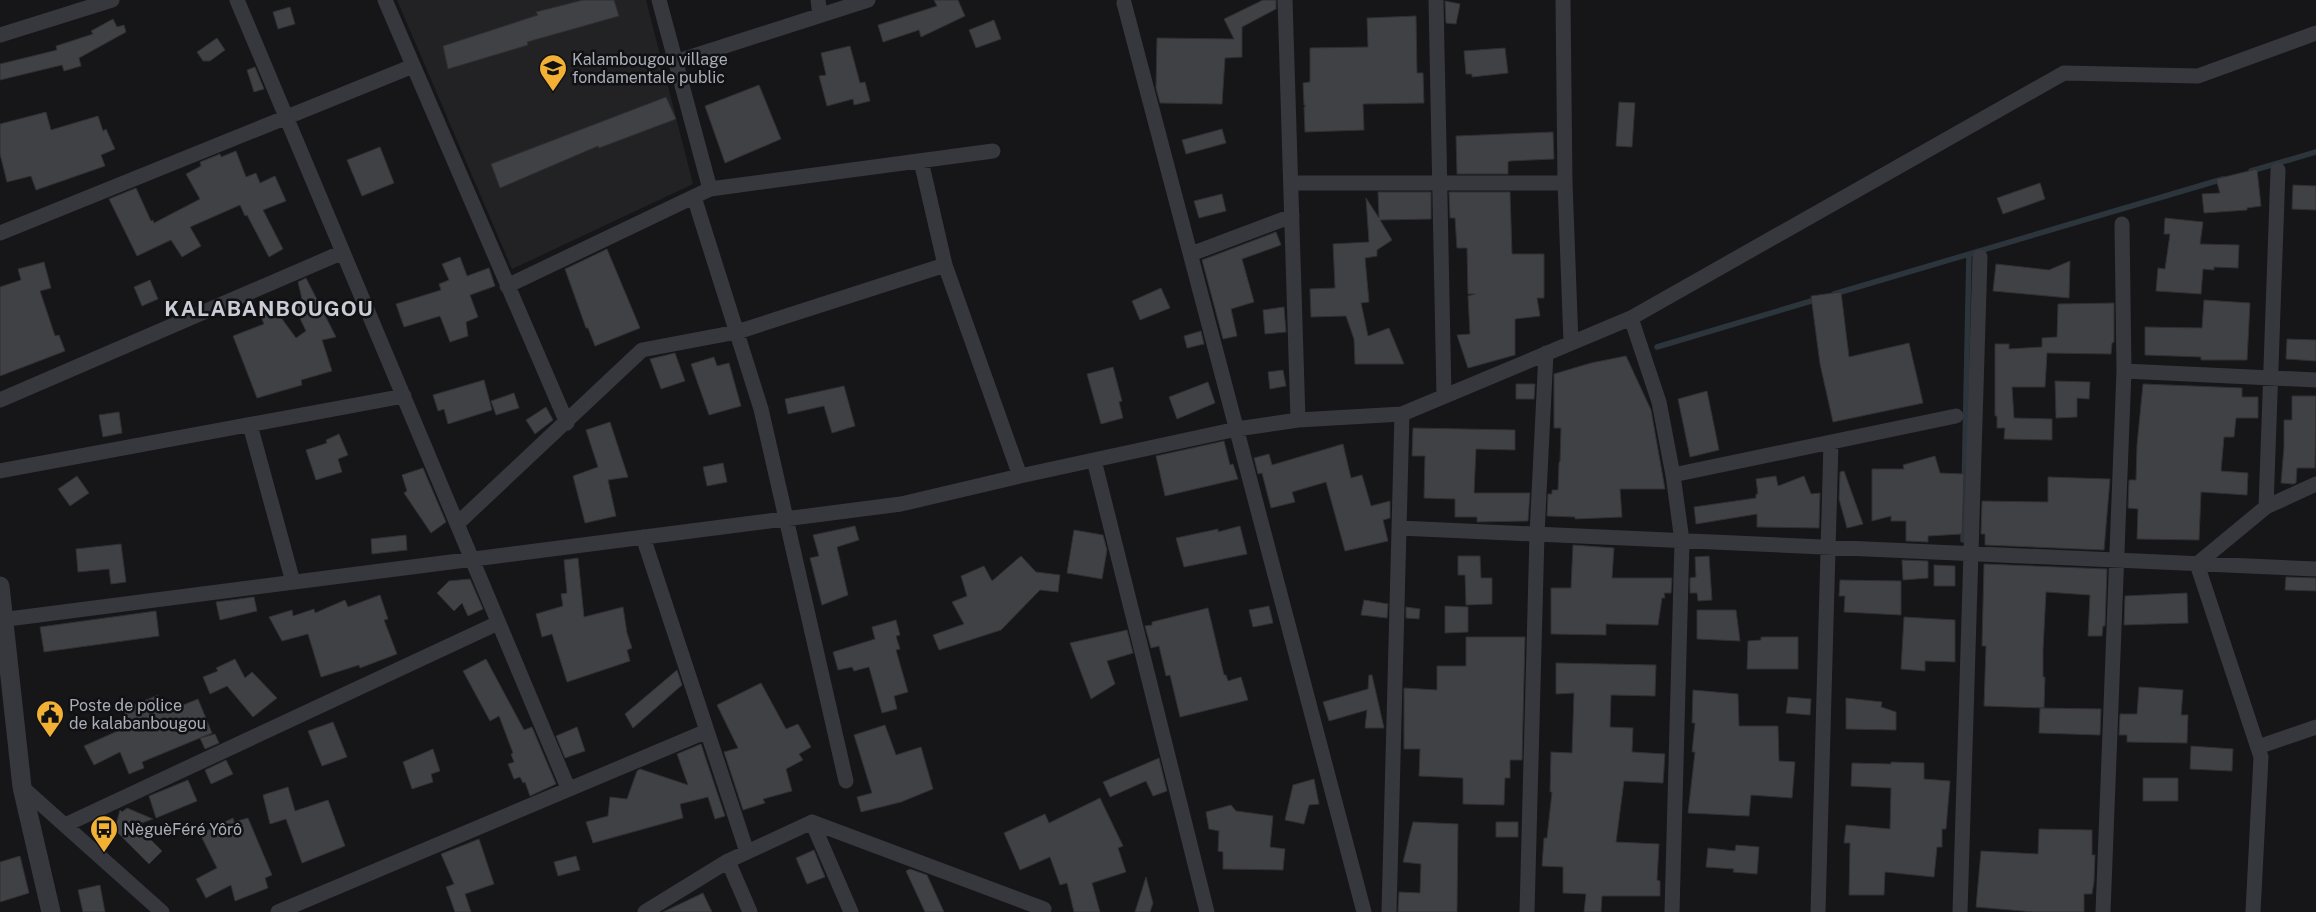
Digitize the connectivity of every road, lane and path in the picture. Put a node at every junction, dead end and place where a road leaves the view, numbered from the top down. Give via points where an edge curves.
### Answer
1 (112, 0) edge
2 (238, 0) edge
3 (384, 0) edge
4 (659, 0) edge
5 (818, 0) edge
6 (868, 0) edge
7 (1285, 0) edge
8 (1436, 0) edge
9 (1563, 0) edge
10 (1124, 4) dead end
11 (820, 15) junction
12 (2316, 33) edge
13 (0, 35) edge
14 (676, 62) junction
15 (413, 66) junction
16 (286, 117) junction
17 (993, 151) dead end
18 (921, 161) junction
19 (2278, 170) dead end
20 (1291, 183) junction
21 (1440, 183) junction
22 (1565, 183) junction
23 (710, 190) junction
24 (694, 197) junction
25 (1292, 216) junction
26 (2122, 224) dead end
27 (0, 233) edge
28 (343, 252) junction
29 (1191, 254) junction
30 (1980, 257) dead end
31 (945, 265) junction
32 (507, 286) junction
33 (1631, 318) junction
34 (737, 332) junction
35 (1571, 343) junction
36 (1546, 353) junction
37 (2124, 371) junction
38 (2272, 378) junction
39 (2316, 380) edge
40 (404, 396) junction
41 (1444, 396) junction
42 (0, 400) edge
43 (1402, 414) junction
44 (1956, 416) dead end
45 (1298, 420) junction
46 (567, 423) junction
47 (250, 425) junction
48 (1237, 429) junction
49 (1831, 442) junction
50 (1094, 460) junction
51 (0, 471) edge
52 (1673, 475) junction
53 (1020, 476) junction
54 (2316, 484) edge
55 (2266, 507) junction
56 (787, 519) junction
57 (457, 524) junction
58 (1399, 528) junction
59 (1537, 534) junction
60 (643, 537) junction
61 (1682, 541) junction
62 (1828, 547) junction
63 (1972, 554) junction
64 (471, 560) junction
65 (2117, 560) junction
66 (2197, 564) junction
67 (2316, 569) edge
68 (292, 582) junction
69 (0, 586) edge
70 (2, 620) edge
71 (498, 623) junction
72 (2316, 727) edge
73 (707, 731) junction
74 (2258, 747) junction
75 (846, 781) dead end
76 (22, 787) junction
77 (568, 788) junction
78 (812, 822) junction
79 (65, 825) junction
80 (747, 852) junction
81 (728, 861) junction
82 (1042, 911) edge
83 (51, 912) edge
84 (162, 912) edge
85 (278, 912) edge
86 (645, 912) edge
87 (750, 912) edge
88 (851, 912) edge
89 (1207, 912) edge
90 (1364, 912) edge
91 (1389, 912) edge
92 (1527, 912) edge
93 (1672, 912) edge
94 (1818, 912) edge
95 (1960, 912) edge
96 (2104, 912) edge
97 (2253, 912) edge

1 - 13 street
2 - 16 street
3 - 15 street
4 - 14 street
5 - 11 street
6 - 11 street
7 - 20 street
8 - 21 street
9 - 22 street
10 - 29 street
11 - 14 street
12 - 33 street via 2198,76 2064,73
14 - 23 street
15 - 16 street
15 - 32 street
16 - 27 street
16 - 28 street
17 - 18 street
18 - 23 street
18 - 31 street
19 - 38 street
20 - 21 street
20 - 25 street
21 - 22 street
21 - 41 street
22 - 35 street
23 - 24 street
24 - 32 street
24 - 34 street
25 - 29 street
25 - 45 street
26 - 37 street
28 - 40 street
28 - 42 street
29 - 48 street
30 - 63 street
31 - 34 street
31 - 53 street
32 - 46 street
33 - 35 street
33 - 52 street via 1659,402
34 - 46 street via 642,350
34 - 56 street via 761,409
35 - 36 street
36 - 41 street
36 - 59 street
37 - 38 street
37 - 65 street
38 - 39 street
38 - 55 street
40 - 47 street
40 - 57 street
41 - 43 street
43 - 45 street
43 - 58 street
44 - 49 street
45 - 48 street
46 - 57 street
47 - 51 street
47 - 68 street
48 - 50 street
48 - 90 street
49 - 52 street
49 - 62 street
50 - 53 street
50 - 89 street
52 - 61 street
53 - 56 street via 901,504
54 - 55 street
55 - 66 street
56 - 60 street
56 - 75 street
57 - 64 street
58 - 59 street
58 - 91 street
59 - 61 street
59 - 92 street
60 - 64 street
60 - 73 street
61 - 62 street
61 - 93 street
62 - 63 street
62 - 94 street
63 - 65 street
63 - 95 street
64 - 68 street
64 - 71 street
65 - 66 street
65 - 96 street
66 - 67 street
66 - 74 street
68 - 70 street
69 - 70 street
70 - 76 street
71 - 77 street
71 - 79 street
72 - 74 street
73 - 77 street
73 - 80 street
74 - 97 street via 2261,757
76 - 79 street
76 - 83 street
77 - 85 street
78 - 80 street
78 - 82 street
78 - 88 street
79 - 84 street
80 - 81 street
81 - 86 street
81 - 87 street

